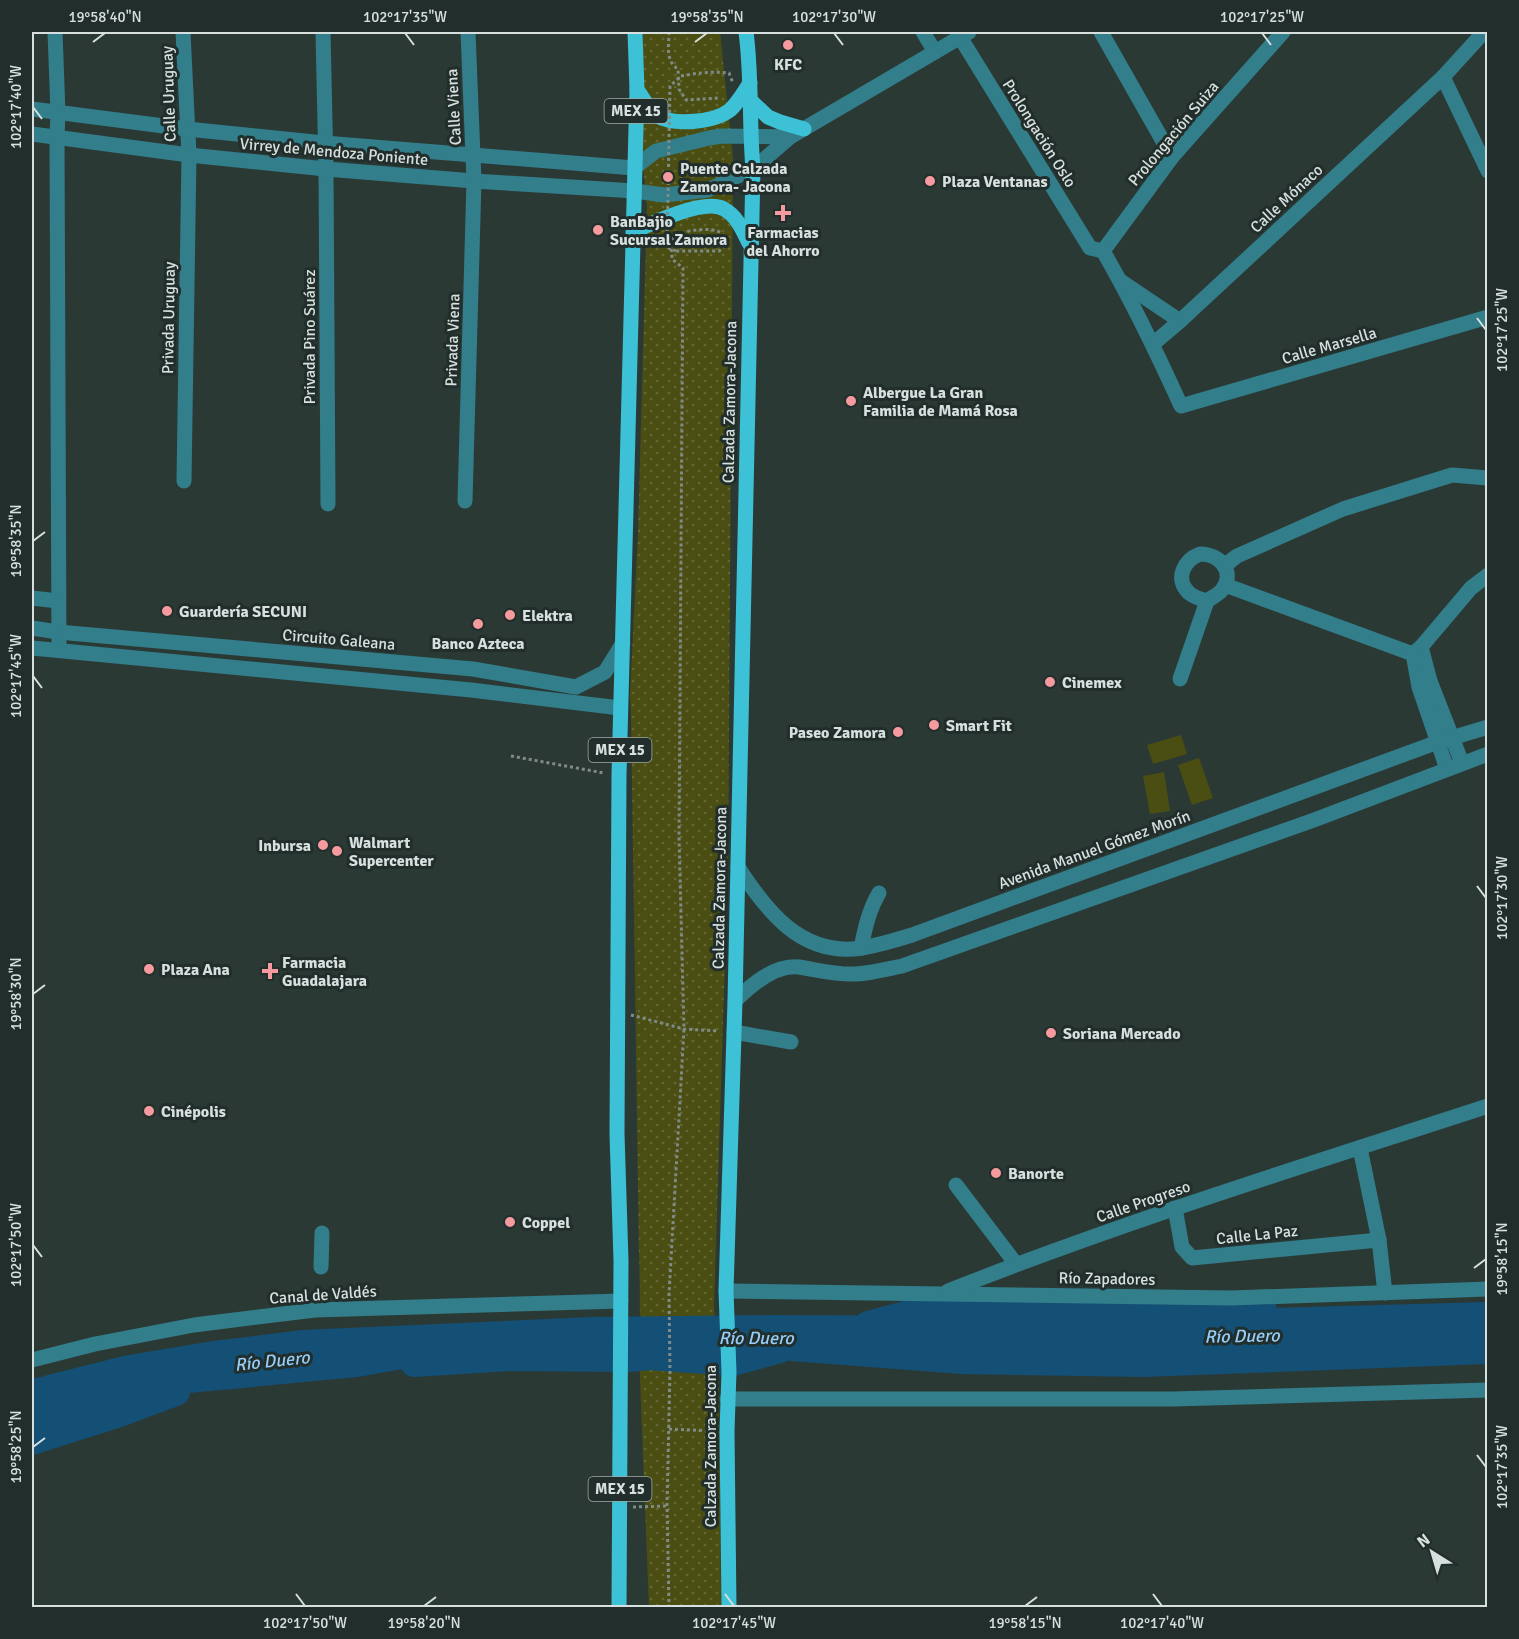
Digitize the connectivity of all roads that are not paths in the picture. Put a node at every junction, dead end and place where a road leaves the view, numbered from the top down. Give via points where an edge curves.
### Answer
1 (55, 32) edge
2 (183, 32) edge
3 (323, 32) edge
4 (468, 32) edge
5 (635, 32) edge
6 (746, 32) edge
7 (923, 32) edge
8 (1101, 32) edge
9 (1283, 32) edge
10 (1483, 33) edge
11 (964, 34) edge
12 (935, 52) junction
13 (1443, 77) junction
14 (637, 90) junction
15 (749, 91) junction
16 (32, 109) edge
17 (58, 113) junction
18 (187, 129) junction
19 (804, 129) junction
20 (32, 134) edge
21 (57, 137) junction
22 (750, 137) junction
23 (790, 137) junction
24 (324, 143) junction
25 (189, 155) junction
26 (473, 156) junction
27 (1172, 157) junction
28 (634, 168) junction
29 (326, 169) junction
30 (753, 169) junction
31 (1488, 171) edge
32 (474, 181) junction
33 (635, 190) junction
34 (633, 232) junction
35 (750, 246) junction
36 (1096, 250) junction
37 (1120, 281) junction
38 (1488, 317) edge
39 (1180, 321) junction
40 (1153, 344) junction
41 (1181, 406) joint
42 (1488, 478) edge
43 (184, 481) dead end
44 (465, 501) dead end
45 (328, 504) dead end
46 (1224, 566) junction
47 (1488, 575) edge
48 (1225, 585) junction
49 (32, 598) edge
50 (59, 598) junction
51 (1206, 601) junction
52 (32, 628) edge
53 (58, 632) junction
54 (623, 643) junction
55 (32, 648) edge
56 (59, 650) junction
57 (1417, 651) junction
58 (473, 669) junction
59 (1180, 679) dead end
60 (471, 690) junction
61 (620, 708) junction
62 (1488, 727) edge
63 (1445, 740) junction
64 (1488, 754) edge
65 (1462, 763) junction
66 (1447, 769) junction
67 (738, 867) junction
68 (879, 893) dead end
69 (861, 948) junction
70 (735, 1001) junction
71 (734, 1032) junction
72 (791, 1042) dead end
73 (1488, 1106) edge
74 (1360, 1148) junction
75 (956, 1185) dead end
76 (1175, 1208) junction
77 (322, 1233) dead end
78 (1379, 1240) junction
79 (1016, 1264) junction
80 (321, 1268) dead end
81 (1488, 1289) edge
82 (1385, 1293) junction
83 (940, 1294) junction
84 (726, 1298) junction
85 (621, 1305) junction
86 (32, 1360) edge
87 (1488, 1390) edge
88 (727, 1399) junction
89 (619, 1608) edge
90 (729, 1608) edge

1 - 17 street
2 - 18 street, Calle Uruguay
3 - 24 street, Privada Pino Suárez
4 - 26 street, Calle Viena
5 - 14 main road, MEX 15
6 - 15 main road, Calzada Zamora-Jacona
7 - 12 street
8 - 27 street
9 - 27 street, Prolongación Suiza
10 - 13 street, Calle Mónaco
11 - 12 street, Virrey de Mendoza Poniente
11 - 36 street, Prolongación Oslo
12 - 19 street, Virrey de Mendoza Poniente
13 - 31 street
13 - 39 street, Calle Mónaco
14 - 15 main road via 656,115 694,121 720,116
14 - 28 main road, MEX 15
15 - 19 main road via 768,117
15 - 22 main road, Calzada Zamora-Jacona
16 - 17 street, Virrey de Mendoza Poniente
17 - 18 street, Virrey de Mendoza Poniente
17 - 21 street
18 - 24 street, Virrey de Mendoza Poniente
18 - 25 street, Calle Uruguay
19 - 23 street, Virrey de Mendoza Poniente
20 - 21 street, Virrey de Mendoza Poniente
21 - 25 street, Virrey de Mendoza Poniente
21 - 50 street
22 - 23 street
22 - 28 street via 722,136 656,151
22 - 30 main road, Calzada Zamora-Jacona
23 - 30 street, Virrey de Mendoza Poniente
24 - 26 street, Virrey de Mendoza Poniente
24 - 29 street, Privada Pino Suárez
25 - 29 street, Virrey de Mendoza Poniente
25 - 43 street, Privada Uruguay
26 - 28 street, Virrey de Mendoza Poniente
26 - 32 street, Calle Viena
27 - 36 street, Prolongación Suiza
28 - 33 main road, MEX 15
29 - 32 street, Virrey de Mendoza Poniente
29 - 45 street, Privada Pino Suárez
30 - 33 street, Virrey de Mendoza Poniente via 708,190 664,195
30 - 35 main road, Calzada Zamora-Jacona
32 - 33 street, Virrey de Mendoza Poniente
32 - 44 street, Privada Viena
33 - 34 main road, MEX 15
34 - 35 main road via 682,212 713,206 737,220
34 - 54 main road, MEX 15
35 - 67 main road, Calzada Zamora-Jacona
36 - 37 street, Prolongación Oslo
37 - 39 street, Prolongación Oslo
37 - 40 street, Prolongación Oslo
38 - 41 street, Calle Marsella
39 - 40 street, Calle Mónaco
40 - 41 street, Prolongación Oslo
42 - 46 street via 1452,475 1344,509 1237,556
46 - 48 street
46 - 51 street via 1214,556 1200,554 1187,562 1182,575 1185,589
47 - 57 street via 1471,588
48 - 51 street
48 - 57 street
49 - 50 street
50 - 53 street
51 - 59 street
52 - 53 street, Circuito Galeana
53 - 56 street
53 - 58 street, Circuito Galeana
54 - 58 street, Circuito Galeana via 605,672 576,687
54 - 61 main road, MEX 15
55 - 56 street
56 - 60 street
57 - 63 street via 1430,681
58 - 60 street
60 - 61 street
61 - 85 main road, MEX 15 via 617,1134
62 - 63 street, Avenida Manuel Gómez Morín
63 - 65 street
63 - 66 street
63 - 69 street, Avenida Manuel Gómez Morín via 912,935
64 - 65 street
65 - 66 street
66 - 70 street via 902,966 856,974 797,967 782,969 755,983
67 - 69 street, Avenida Manuel Gómez Morín via 767,908 811,943 835,949
67 - 70 main road, Calzada Zamora-Jacona
68 - 69 street via 866,923
70 - 71 main road, Calzada Zamora-Jacona
71 - 72 street
71 - 84 main road, Calzada Zamora-Jacona
73 - 74 street, Calle Progreso
74 - 76 street, Calle Progreso
74 - 78 street
75 - 79 street
76 - 78 street, Calle La Paz via 1182,1247 1192,1258
76 - 79 street, Calle Progreso
77 - 80 street
78 - 82 street
79 - 83 street, Calle Progreso
81 - 82 street, Río Zapadores
82 - 83 street, Río Zapadores via 1232,1298
83 - 84 street, Río Zapadores
84 - 88 main road, Calzada Zamora-Jacona
85 - 86 street, Canal de Valdés via 315,1310 194,1325
85 - 89 main road, MEX 15
87 - 88 street via 1173,1398
88 - 90 main road, Calzada Zamora-Jacona

